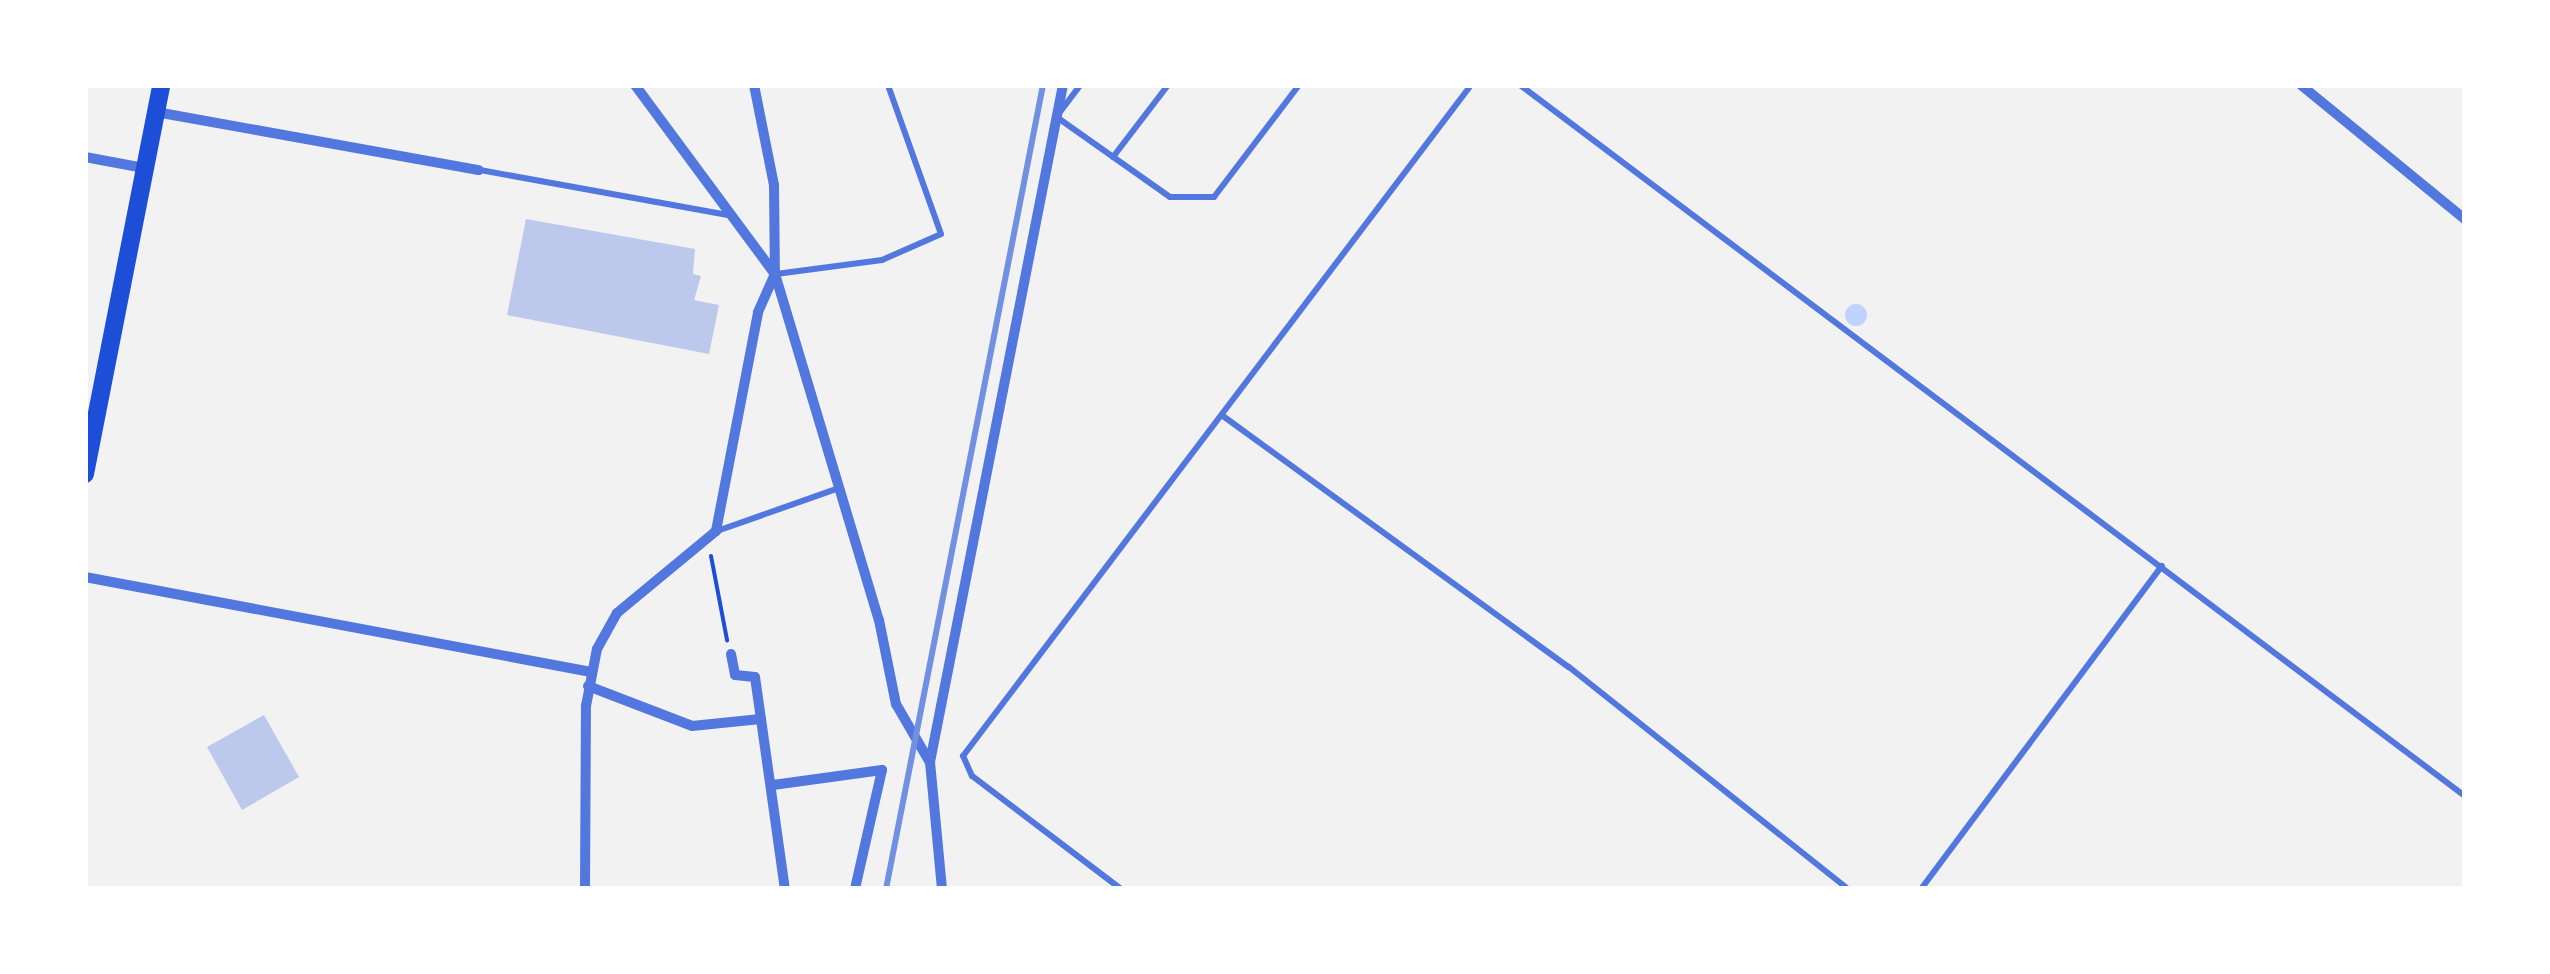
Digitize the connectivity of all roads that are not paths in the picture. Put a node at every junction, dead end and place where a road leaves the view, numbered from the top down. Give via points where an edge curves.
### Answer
1 (161, 85) edge
2 (635, 85) edge
3 (754, 85) edge
4 (888, 85) edge
5 (1064, 85) edge
6 (1080, 85) edge
7 (1168, 85) edge
8 (1298, 85) edge
9 (1471, 85) edge
10 (1520, 85) edge
11 (2301, 85) edge
12 (156, 112) junction
13 (1059, 116) junction
14 (1113, 157) junction
15 (85, 158) edge
16 (144, 168) junction
17 (479, 170) joint
18 (730, 215) junction
19 (2465, 219) edge
20 (775, 274) junction
21 (1222, 416) junction
22 (85, 474) edge
23 (839, 488) junction
24 (712, 534) junction
25 (2162, 566) junction
26 (85, 577) edge
27 (731, 654) road end
28 (591, 672) junction
29 (588, 686) junction
30 (761, 718) junction
31 (930, 762) junction
32 (773, 785) junction
33 (2465, 796) edge
34 (585, 889) edge
35 (784, 889) edge
36 (855, 889) edge
37 (942, 889) edge
38 (1121, 889) edge
39 (1848, 889) edge
40 (1920, 889) edge

1 - 12 main road
2 - 18 street
3 - 20 street via 774,186
4 - 20 lane via 941,234 882,260
5 - 13 street
6 - 13 lane
7 - 14 lane
8 - 14 lane via 1214,197 1170,198
9 - 21 lane
10 - 25 lane
11 - 19 street
12 - 16 main road
12 - 17 street
13 - 14 lane
13 - 31 street
15 - 16 street
16 - 22 main road
17 - 18 lane
18 - 20 street
20 - 23 street
20 - 24 street via 758,312
21 - 38 lane via 963,756 972,776
21 - 39 lane via 1568,667
23 - 24 lane
23 - 31 street via 896,704
24 - 28 street via 617,613
25 - 33 lane
25 - 40 lane
26 - 28 street
27 - 30 street via 736,675 755,677
28 - 29 street
29 - 30 street via 692,726
29 - 34 street
30 - 32 street
31 - 37 street
32 - 35 street
32 - 36 street via 882,770

